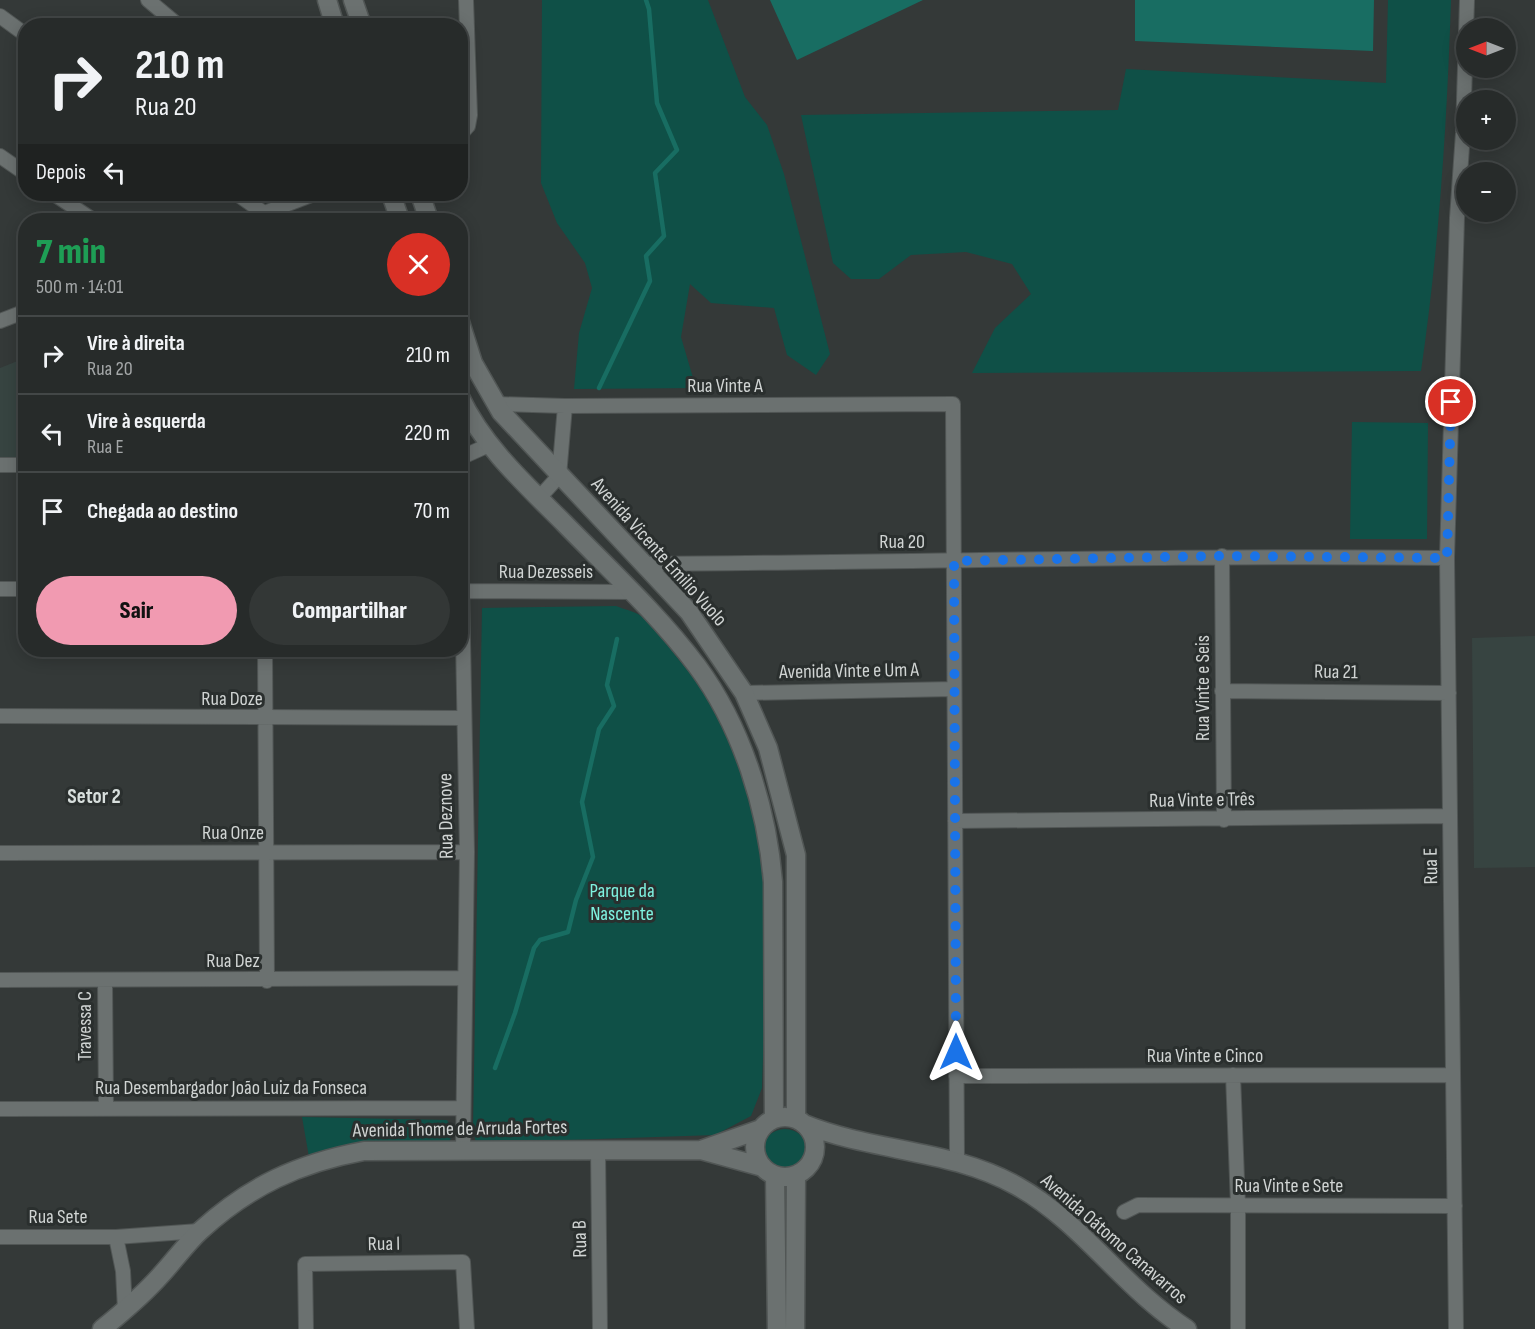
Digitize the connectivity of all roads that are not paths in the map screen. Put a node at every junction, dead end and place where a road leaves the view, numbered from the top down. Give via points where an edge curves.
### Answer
1 (148, 0) edge
2 (327, 0) edge
3 (353, 0) edge
4 (466, 0) edge
5 (1467, 0) edge
6 (0, 16) edge
7 (169, 18) edge
8 (333, 18) edge
9 (359, 18) edge
10 (467, 18) edge
11 (18, 29) edge
12 (468, 58) edge
13 (468, 126) edge
14 (0, 156) edge
15 (18, 168) edge
16 (64, 201) edge
17 (245, 201) edge
18 (299, 201) edge
19 (82, 213) edge
20 (259, 213) edge
21 (273, 213) edge
22 (18, 314) edge
23 (0, 321) edge
24 (468, 347) edge
25 (497, 404) junction
26 (565, 406) junction
27 (468, 409) edge
28 (491, 444) junction
29 (468, 454) edge
30 (0, 465) edge
31 (18, 465) edge
32 (559, 476) junction
33 (539, 498) junction
34 (1222, 556) junction
35 (1447, 558) junction
36 (954, 561) junction
37 (645, 564) junction
38 (0, 589) edge
39 (18, 589) edge
40 (468, 591) edge
41 (632, 592) junction
42 (265, 657) edge
43 (462, 657) edge
44 (954, 689) junction
45 (1222, 691) junction
46 (744, 693) junction
47 (1449, 693) junction
48 (0, 716) edge
49 (463, 718) junction
50 (263, 719) junction
51 (1450, 816) junction
52 (1224, 820) junction
53 (955, 821) junction
54 (466, 852) junction
55 (0, 853) edge
56 (268, 853) junction
57 (465, 978) junction
58 (0, 980) edge
59 (105, 981) junction
60 (267, 981) junction
61 (1233, 1075) junction
62 (1453, 1075) junction
63 (956, 1076) junction
64 (106, 1107) junction
65 (462, 1108) junction
66 (0, 1109) edge
67 (800, 1121) junction
68 (767, 1124) junction
69 (598, 1149) junction
70 (701, 1150) junction
71 (464, 1151) junction
72 (957, 1161) junction
73 (769, 1171) junction
74 (796, 1175) junction
75 (1238, 1205) junction
76 (1455, 1206) junction
77 (1124, 1212) dead end
78 (200, 1232) junction
79 (0, 1237) edge
80 (116, 1237) junction
81 (125, 1310) junction
82 (102, 1329) edge
83 (306, 1329) edge
84 (467, 1329) edge
85 (600, 1329) edge
86 (777, 1329) edge
87 (795, 1329) edge
88 (1187, 1329) edge
89 (1238, 1329) edge
90 (1456, 1329) edge

1 - 7 street
2 - 8 main road
3 - 9 main road
4 - 10 street
5 - 35 street, Rua E
6 - 11 street
12 - 13 street
14 - 15 street
16 - 19 street
17 - 20 street
18 - 21 street
22 - 23 street
24 - 25 main road, Avenida Vicente Emilio Vuolo
25 - 26 street, Rua Vinte A
25 - 32 main road, Avenida Vicente Emilio Vuolo
26 - 32 street
26 - 36 street, Rua Vinte A via 953,404
27 - 28 main road
28 - 29 street
28 - 33 main road
30 - 31 street
32 - 33 street
32 - 37 main road, Avenida Vicente Emilio Vuolo
33 - 41 main road
34 - 35 street, Rua 20
34 - 36 street, Rua 20
34 - 45 street, Rua Vinte e Seis
35 - 47 street, Rua E
36 - 37 street, Rua 20
36 - 44 street
37 - 46 main road, Avenida Vicente Emilio Vuolo via 689,612
38 - 39 street
40 - 41 street, Rua Dezesseis
41 - 68 main road via 698,668 720,706 764,815 773,882
42 - 50 street
43 - 49 street, Rua Deznove
44 - 46 street, Avenida Vinte e Um A
44 - 53 street
45 - 47 street, Rua 21
45 - 52 street, Rua Vinte e Seis
46 - 67 main road, Avenida Vicente Emilio Vuolo via 768,748 796,855
47 - 51 street, Rua E
48 - 50 street, Rua Doze
49 - 50 street, Rua Doze
49 - 54 street, Rua Deznove
50 - 56 street
51 - 52 street, Rua Vinte e Três
51 - 62 street, Rua E
52 - 53 street, Rua Vinte e Três
53 - 63 street
54 - 56 street, Rua Onze
54 - 57 street, Rua Deznove
55 - 56 street, Rua Onze
56 - 60 street
57 - 60 street, Rua Dez
57 - 65 street, Rua Deznove
58 - 59 street, Rua Dez
59 - 60 street, Rua Dez
59 - 64 street, Travessa C
61 - 62 street, Rua Vinte e Cinco
61 - 63 street, Rua Vinte e Cinco
61 - 75 street
62 - 76 street, Rua E
63 - 72 street
64 - 65 street, Rua Desembargador João Luiz da Fonseca
64 - 66 street, Rua Desembargador João Luiz da Fonseca
65 - 71 street, Rua Deznove
67 - 68 main road
67 - 72 main road, Avenida Oátomo Canavarros via 827,1133
67 - 74 main road via 814,1138 815,1147 810,1164
68 - 70 main road, Avenida Thome de Arruda Fortes
68 - 73 main road via 755,1148
69 - 70 main road, Avenida Thome de Arruda Fortes
69 - 71 main road, Avenida Thome de Arruda Fortes
69 - 85 street, Rua B
70 - 73 main road, Avenida Thome de Arruda Fortes
71 - 78 main road, Avenida Thome de Arruda Fortes via 364,1150 323,1158 252,1191
72 - 88 main road, Avenida Oátomo Canavarros via 1019,1187 1067,1223 1138,1292
73 - 74 main road
73 - 86 main road
74 - 87 main road
75 - 76 street, Rua Vinte e Sete
75 - 77 street, Rua Vinte e Sete via 1138,1205
75 - 89 street
76 - 90 street, Rua E
78 - 80 street, Rua Sete
78 - 81 main road, Avenida Thome de Arruda Fortes
79 - 80 street, Rua Sete
80 - 81 street
81 - 82 main road, Avenida Thome de Arruda Fortes
83 - 84 street, Rua I via 305,1264 463,1262

